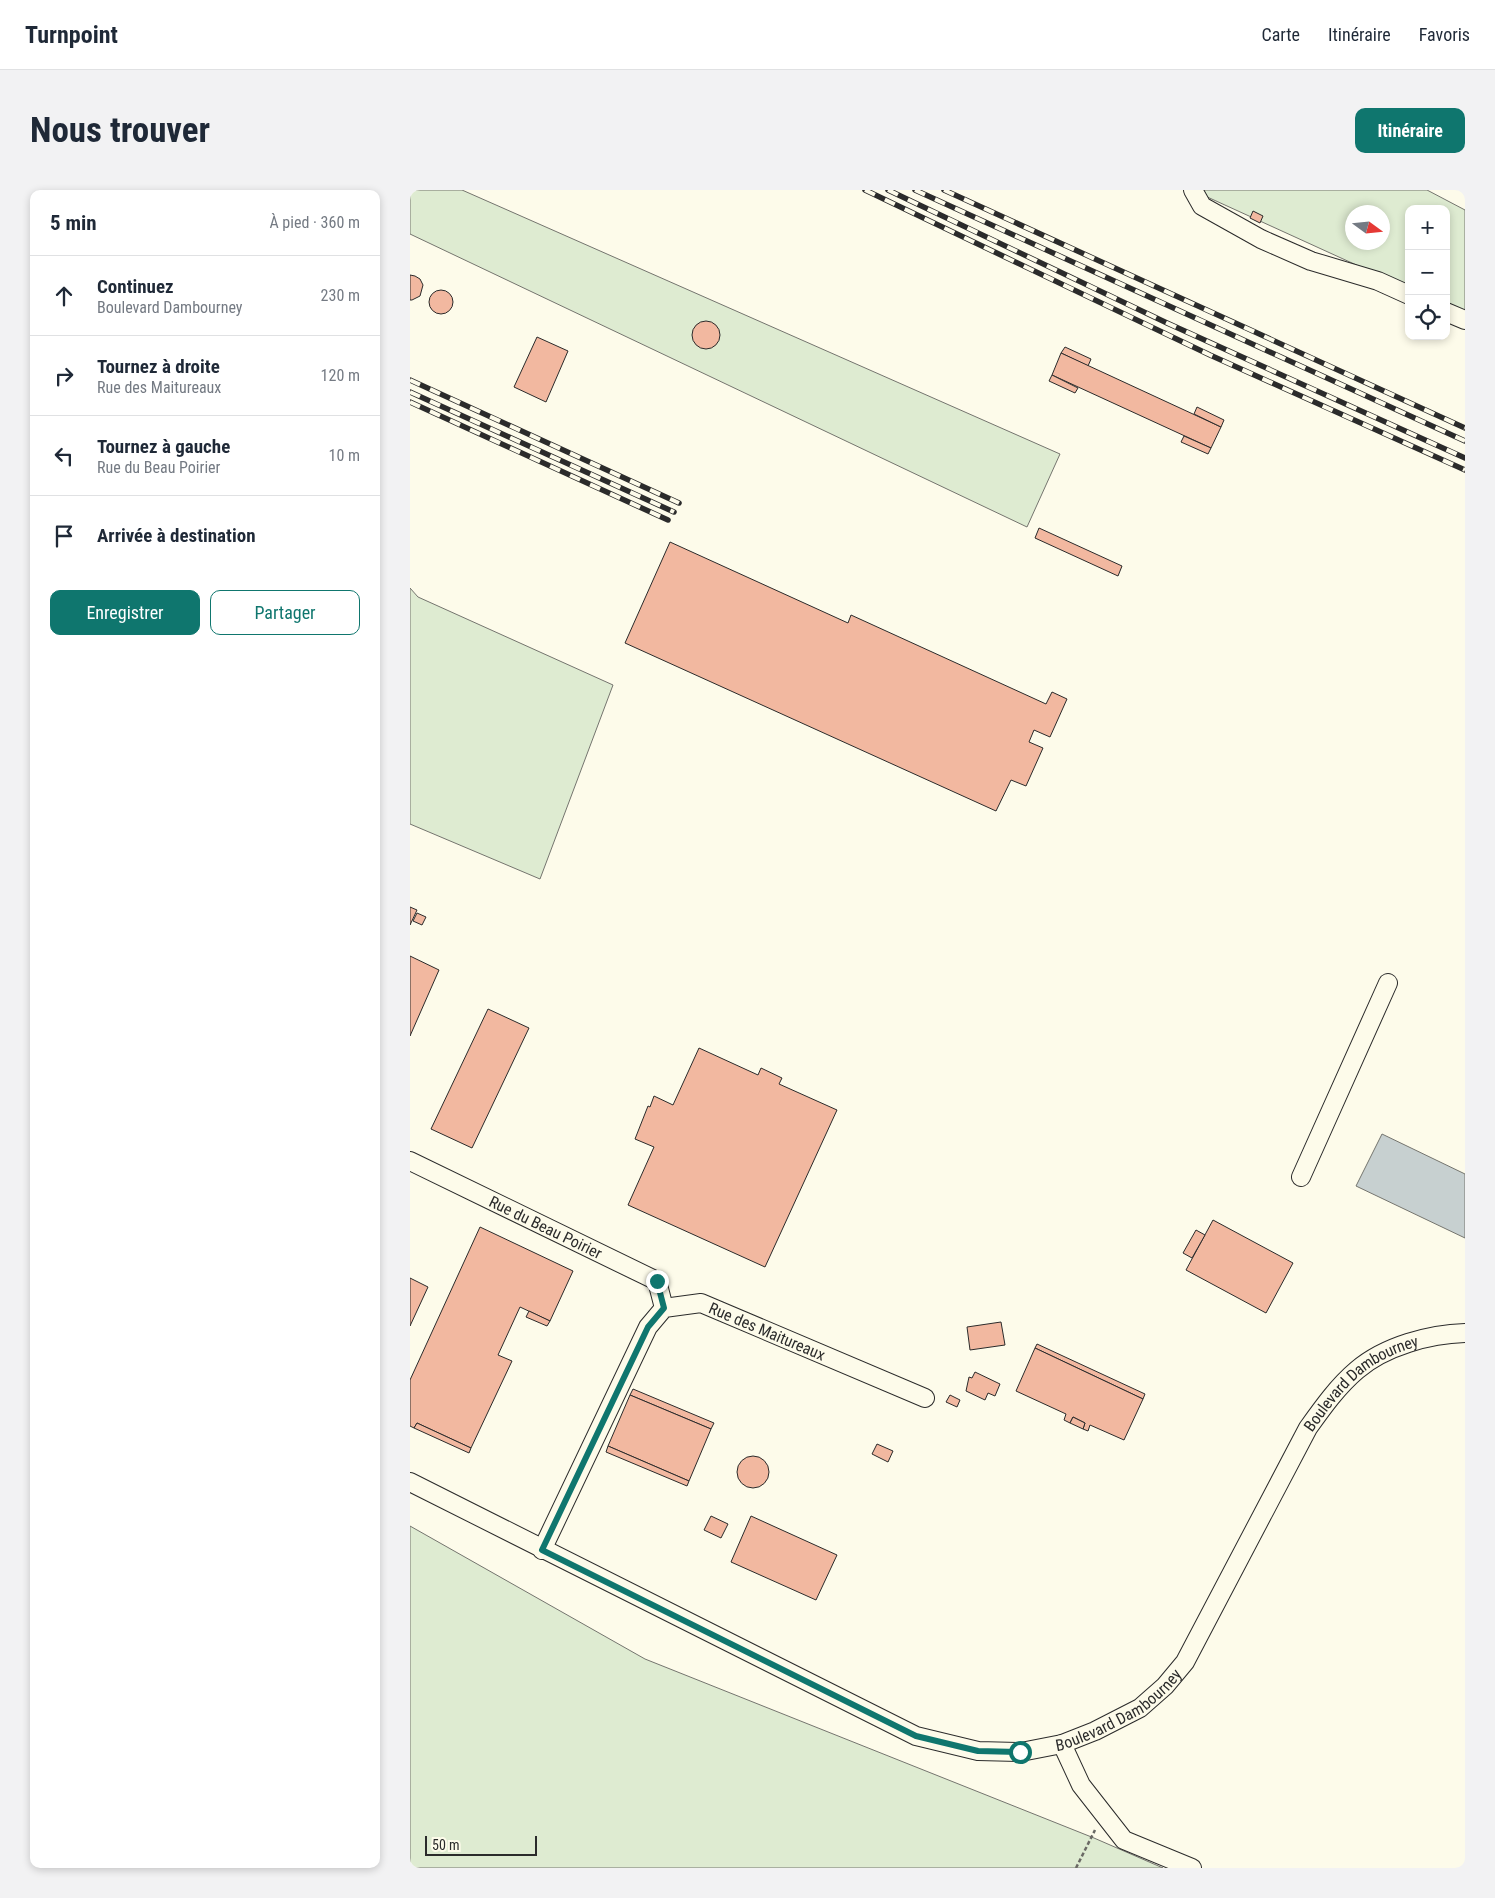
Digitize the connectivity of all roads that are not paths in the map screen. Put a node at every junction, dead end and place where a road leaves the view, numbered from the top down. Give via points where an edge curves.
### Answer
1 (1193, 190) edge
2 (1405, 293) edge
3 (1450, 314) edge
4 (1465, 320) edge
5 (1388, 982) dead end
6 (410, 1161) edge
7 (1301, 1177) dead end
8 (664, 1308) junction
9 (1465, 1333) edge
10 (925, 1398) dead end
11 (410, 1482) edge
12 (542, 1550) junction
13 (1062, 1744) junction
14 (1192, 1868) edge

1 - 2 street via 1202,206 1261,239 1311,261 1378,281
3 - 4 street
5 - 7 street
6 - 8 street, Rue du Beau Poirier via 657,1281
8 - 10 street, Rue des Maitureaux via 701,1303
8 - 12 street via 648,1327
9 - 13 street, Boulevard Dambourney via 1418,1339 1383,1354 1358,1369 1330,1397 1308,1428 1185,1662 1140,1708
11 - 12 street, Boulevard Dambourney
12 - 13 street, Boulevard Dambourney via 916,1736 978,1751 1020,1752
13 - 14 street via 1082,1785 1124,1840

